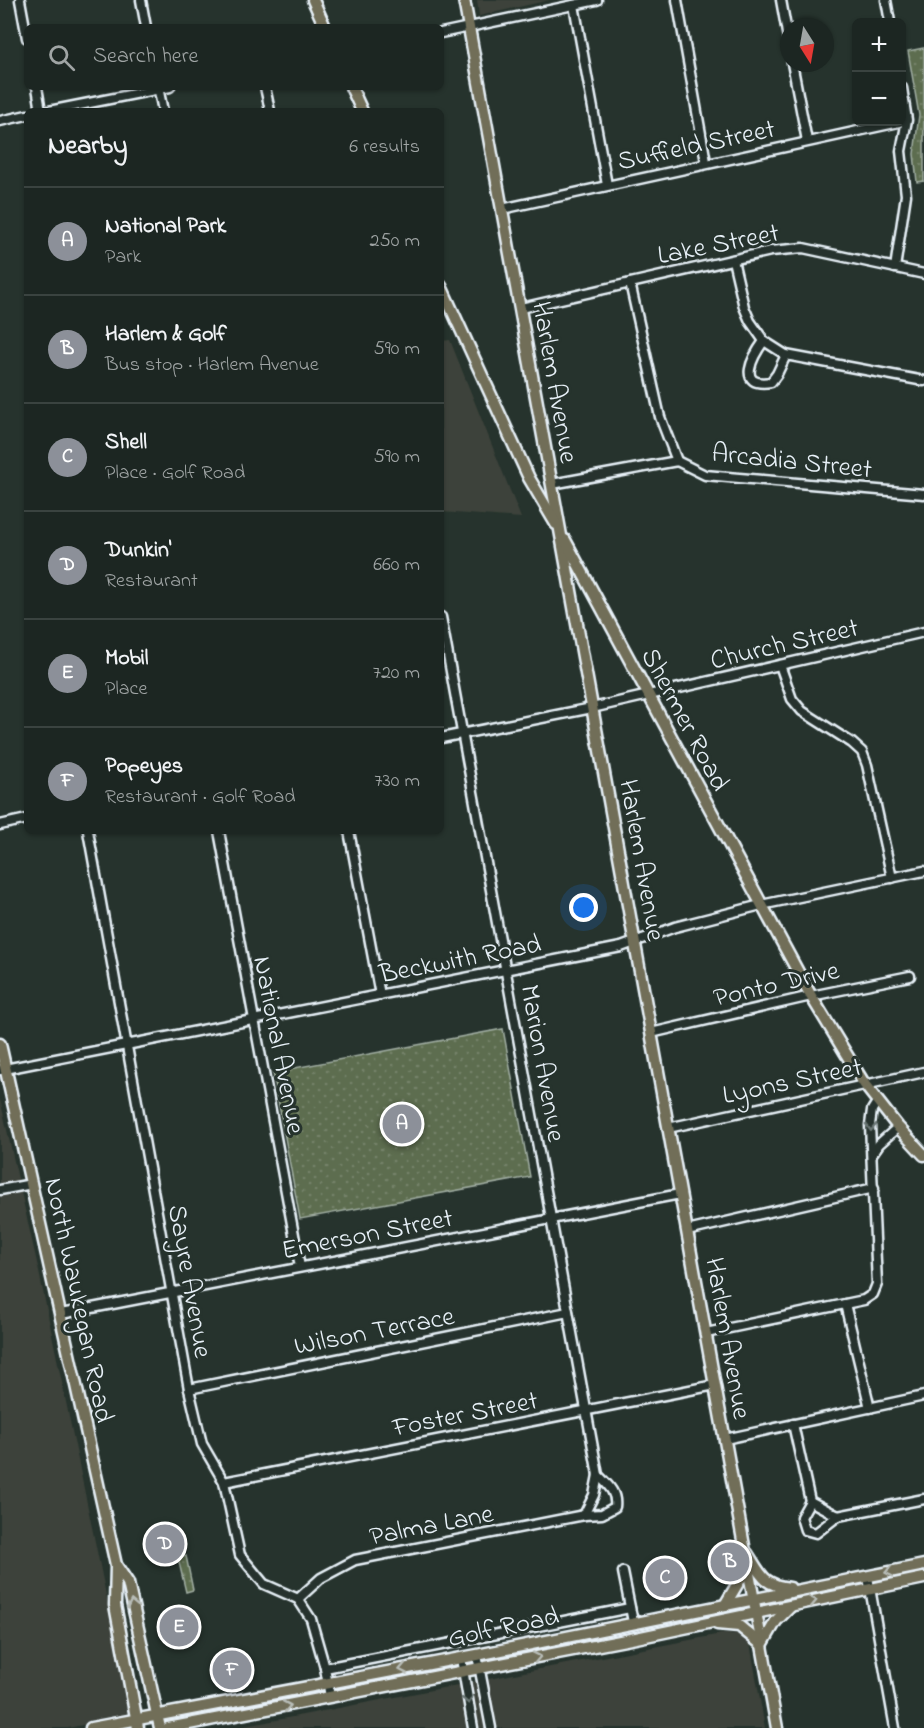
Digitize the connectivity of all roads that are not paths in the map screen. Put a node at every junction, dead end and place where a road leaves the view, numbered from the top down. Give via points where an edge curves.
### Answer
1 (20, 0) edge
2 (141, 0) edge
3 (313, 0) edge
4 (464, 0) edge
5 (597, 0) edge
6 (677, 0) edge
7 (781, 0) edge
8 (885, 0) edge
9 (574, 5) junction
10 (784, 18) edge
11 (889, 18) edge
12 (24, 24) edge
13 (145, 24) edge
14 (324, 24) edge
15 (469, 28) junction
16 (444, 32) edge
17 (794, 72) edge
18 (38, 90) edge
19 (149, 90) edge
20 (159, 90) edge
21 (266, 90) edge
22 (352, 90) edge
23 (40, 108) edge
24 (63, 108) edge
25 (162, 108) edge
26 (270, 108) edge
27 (361, 108) edge
28 (24, 116) edge
29 (0, 121) edge
30 (878, 126) edge
31 (902, 126) edge
32 (807, 141) junction
33 (706, 162) junction
34 (607, 185) junction
35 (502, 209) junction
36 (733, 260) junction
37 (895, 268) junction
38 (924, 274) edge
39 (630, 282) junction
40 (444, 293) edge
41 (520, 308) junction
42 (764, 341) junction
43 (786, 355) junction
44 (924, 381) edge
45 (677, 461) junction
46 (552, 484) junction
47 (924, 494) edge
48 (559, 530) junction
49 (924, 632) edge
50 (444, 634) edge
51 (780, 665) junction
52 (648, 695) junction
53 (592, 708) junction
54 (462, 733) junction
55 (444, 737) edge
56 (24, 820) edge
57 (0, 825) edge
58 (89, 834) edge
59 (220, 834) edge
60 (350, 834) edge
61 (924, 871) edge
62 (892, 878) junction
63 (760, 905) junction
64 (635, 942) junction
65 (506, 970) junction
66 (910, 976) dead end
67 (380, 995) junction
68 (811, 996) junction
69 (254, 1020) junction
70 (651, 1033) junction
71 (0, 1044) edge
72 (127, 1045) junction
73 (3, 1070) edge
74 (924, 1072) edge
75 (865, 1085) junction
76 (877, 1102) junction
77 (898, 1127) junction
78 (668, 1128) junction
79 (872, 1154) junction
80 (924, 1155) edge
81 (32, 1184) junction
82 (874, 1188) junction
83 (0, 1190) edge
84 (680, 1194) junction
85 (551, 1219) junction
86 (687, 1231) junction
87 (300, 1267) junction
88 (172, 1293) junction
89 (846, 1304) junction
90 (568, 1312) junction
91 (61, 1314) junction
92 (706, 1333) junction
93 (715, 1385) junction
94 (189, 1389) junction
95 (924, 1396) edge
96 (870, 1408) junction
97 (586, 1410) junction
98 (794, 1424) junction
99 (725, 1439) junction
100 (598, 1474) junction
101 (224, 1482) junction
102 (924, 1499) edge
103 (810, 1501) junction
104 (584, 1515) junction
105 (838, 1516) junction
106 (744, 1549) junction
107 (116, 1565) junction
108 (924, 1565) edge
109 (623, 1572) dead end
110 (868, 1577) junction
111 (924, 1578) edge
112 (870, 1589) junction
113 (803, 1590) junction
114 (298, 1599) junction
115 (754, 1599) junction
116 (725, 1605) junction
117 (791, 1605) junction
118 (630, 1608) junction
119 (756, 1613) junction
120 (633, 1622) junction
121 (708, 1623) junction
122 (762, 1645) junction
123 (477, 1655) junction
124 (460, 1658) junction
125 (324, 1668) junction
126 (480, 1668) junction
127 (463, 1672) junction
128 (327, 1684) junction
129 (330, 1697) junction
130 (157, 1715) junction
131 (138, 1724) edge
132 (91, 1728) edge
133 (160, 1728) edge
134 (168, 1728) edge
135 (473, 1728) edge
136 (491, 1728) edge
137 (777, 1728) edge
138 (895, 1728) edge

1 - 12 street
2 - 13 street
3 - 14 main road
4 - 15 main road, Harlem Avenue
5 - 9 street
6 - 33 street
7 - 10 street
8 - 11 street
9 - 15 street
9 - 34 street
15 - 16 street
15 - 35 main road, Harlem Avenue
17 - 32 street
18 - 23 street
19 - 24 street
20 - 25 street
21 - 26 street
22 - 27 main road
28 - 29 street
30 - 32 street, Suffield Street
31 - 37 street via 906,195
32 - 33 street, Suffield Street
33 - 34 street, Suffield Street
34 - 35 street, Suffield Street
35 - 41 main road, Harlem Avenue
36 - 37 street, Lake Street via 771,250 802,248
36 - 39 street, Lake Street
36 - 42 street via 744,307
37 - 38 street, Lake Street
39 - 41 street, Lake Street
39 - 45 street via 660,417
40 - 48 main road, Shermer Road via 529,478
41 - 46 main road, Harlem Avenue
42 - 43 street
42 - 43 street via 750,364 755,381 771,382
43 - 44 street
45 - 46 street, Arcadia Street
45 - 47 street, Arcadia Street via 705,475
46 - 48 main road, Harlem Avenue
48 - 52 main road, Shermer Road
48 - 53 main road, Harlem Avenue
49 - 51 street, Church Street
50 - 54 street, Marion Avenue
51 - 52 street, Church Street
51 - 62 street via 792,699 802,711 862,752
52 - 53 street, Church Street
52 - 63 main road, Shermer Road
53 - 54 street, Church Street
53 - 64 main road, Harlem Avenue
54 - 55 street, Church Street
54 - 65 street, Marion Avenue
56 - 57 street
58 - 72 street, Sayre Avenue
59 - 69 street, National Avenue
60 - 67 street
61 - 62 street, Beckwith Road
62 - 63 street, Beckwith Road
63 - 64 street, Beckwith Road via 675,927
63 - 68 main road, Shermer Road
64 - 65 street, Beckwith Road
64 - 70 main road, Harlem Avenue
65 - 67 street, Beckwith Road
65 - 85 street, Marion Avenue
66 - 68 street, Ponto Drive
67 - 69 street, Beckwith Road
68 - 70 street, Ponto Drive
68 - 75 main road, Shermer Road
69 - 72 street, Beckwith Road
69 - 87 street, National Avenue
70 - 78 main road, Harlem Avenue
71 - 73 main road, North Waukegan Road
72 - 73 street, Beckwith Road
72 - 88 street, Sayre Avenue
73 - 81 main road, North Waukegan Road
74 - 75 street, Lyons Street
75 - 76 main road, Shermer Road
75 - 78 street, Lyons Street
76 - 77 main road, Shermer Road
76 -> 79 street via 870,1125
77 - 79 street
77 - 80 main road, Shermer Road
78 - 84 main road, Harlem Avenue
79 - 82 street
81 - 83 street
81 - 91 main road, North Waukegan Road
82 - 86 street
82 - 89 street via 878,1284 864,1300
84 - 85 street, Emerson Street
84 - 86 main road, Harlem Avenue
85 - 87 street, Emerson Street
85 - 90 street, Marion Avenue
86 - 92 main road, Harlem Avenue
87 - 88 street, Emerson Street
88 - 91 street, Emerson Street
88 - 94 street, Sayre Avenue
89 - 92 street
89 - 96 street
90 - 94 street, Wilson Terrace
90 - 97 street, Marion Avenue
91 - 107 main road, North Waukegan Road
92 - 93 main road, Harlem Avenue
93 - 97 street, Foster Street
93 - 99 main road, Harlem Avenue
94 - 101 street, Sayre Avenue via 202,1444
95 - 96 street
96 - 98 street
97 - 100 street, Marion Avenue
97 - 101 street, Foster Street
98 - 99 street
98 - 103 street
99 - 106 main road, Harlem Avenue
100 - 104 street, Marion Avenue via 594,1495
100 - 104 street, Palma Lane via 616,1497 615,1507 602,1514
101 - 114 street, Sayre Avenue via 240,1555 264,1584
102 - 105 street
103 - 105 street
103 - 105 street via 801,1517 804,1530 816,1533
104 - 114 street, Palma Lane via 355,1560 321,1578
106 - 113 main road via 763,1578 775,1586
106 - 115 main road, Harlem Avenue
106 - 116 main road via 741,1578
130 -> 107 main road, North Waukegan Road via 128,1583
107 - 131 main road, North Waukegan Road via 115,1605
108 -> 110 main road, Golf Road
109 - 118 street
110 - 112 street
110 - 113 main road, Golf Road
111 - 112 main road, Golf Road
117 -> 112 main road, Golf Road
112 - 138 street
113 - 115 main road, Golf Road
114 - 125 street via 311,1619
115 - 116 main road, Golf Road
115 - 119 main road, Harlem Avenue
116 - 120 main road, Golf Road
117 - 119 main road, Golf Road
117 - 122 main road
118 - 120 street
118 - 125 street
119 - 121 main road, Golf Road
119 - 122 main road, Harlem Avenue
120 - 123 main road, Golf Road
121 - 122 main road via 739,1626
126 -> 121 main road, Golf Road
122 - 137 main road, Harlem Avenue
123 - 124 main road, Golf Road
123 - 126 street
124 - 127 street
124 -> 128 main road, Golf Road
125 - 128 street
126 - 127 main road, Golf Road
126 - 136 street
127 - 129 main road, Golf Road
127 -> 135 street
128 - 129 street
128 - 130 main road, Golf Road
134 -> 129 main road, Golf Road
130 - 131 main road, Golf Road
130 - 133 main road, North Waukegan Road
131 - 132 main road, Golf Road

